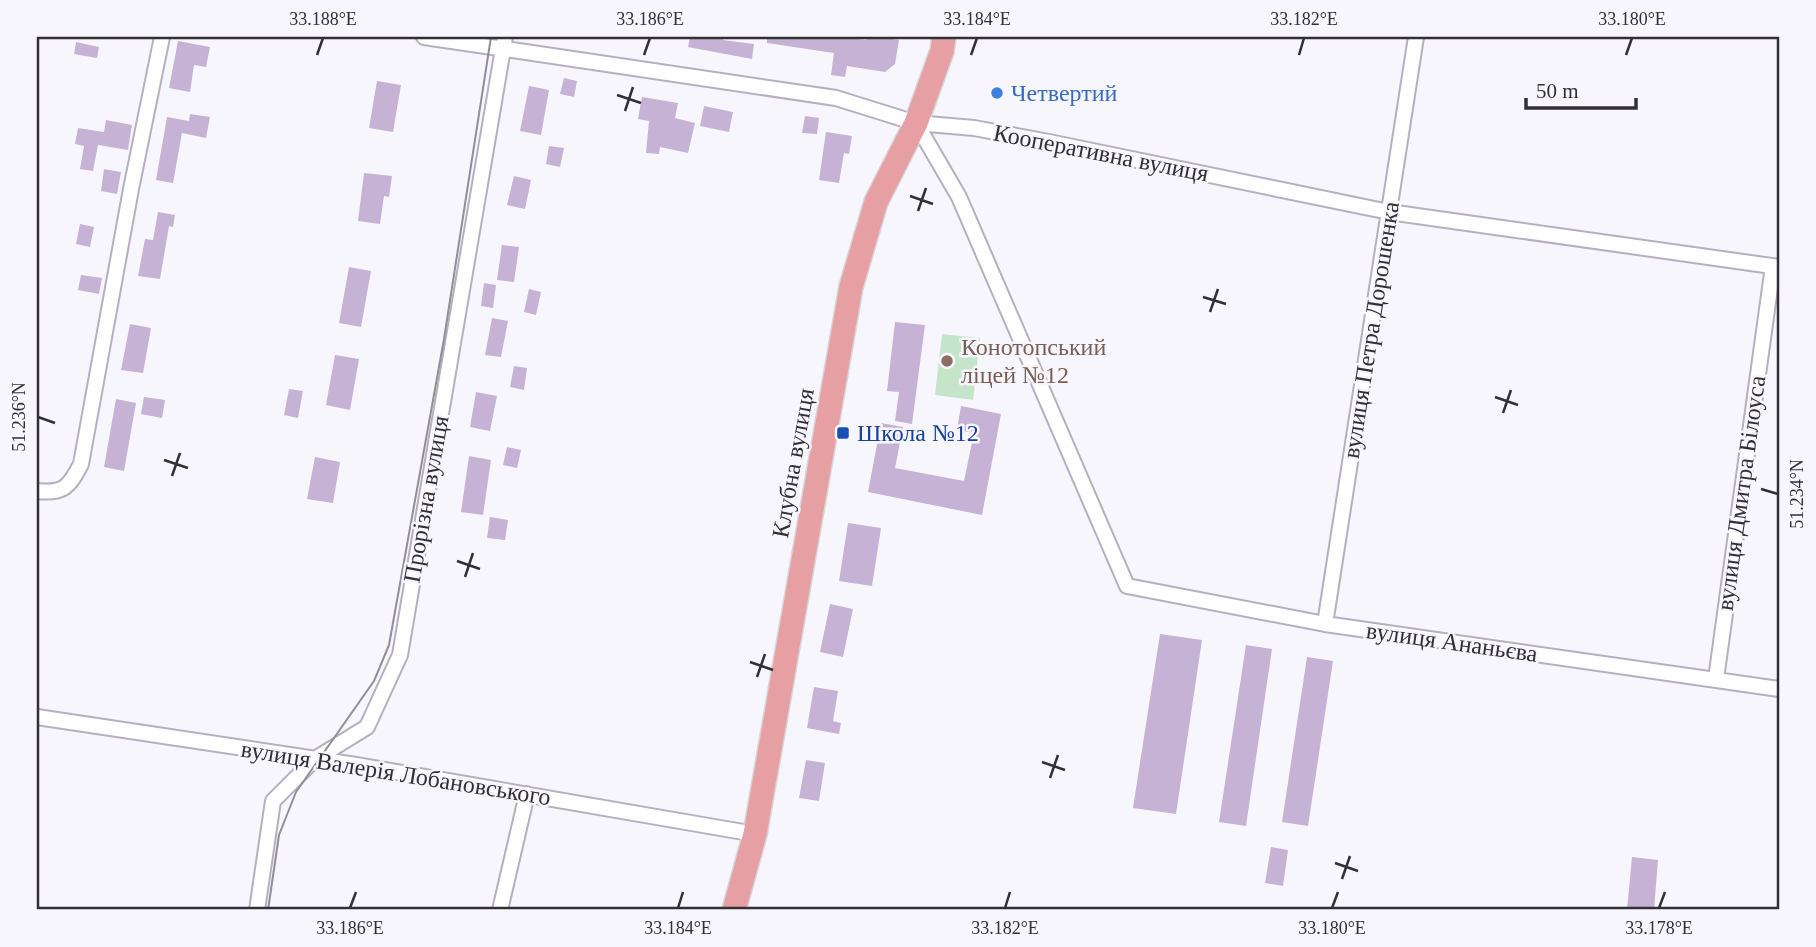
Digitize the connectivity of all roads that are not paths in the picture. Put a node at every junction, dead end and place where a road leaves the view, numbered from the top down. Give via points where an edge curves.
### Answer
1 (162, 37) edge
2 (424, 37) edge
3 (944, 37) edge
4 (1416, 37) edge
5 (504, 42) edge
6 (916, 123) junction
7 (1389, 212) junction
8 (1776, 267) edge
9 (37, 491) edge
10 (1325, 624) junction
11 (1716, 679) junction
12 (1779, 689) edge
13 (37, 717) edge
14 (315, 759) junction
15 (527, 794) junction
16 (755, 834) junction
17 (257, 910) edge
18 (500, 910) edge
19 (734, 910) edge

1 - 9 street via 81,464 71,482 53,493
2 - 5 street, Кооперативна вулиця
3 - 6 main road, Клубна вулиця
4 - 7 street, вулиця Петра Дорошенка
5 - 6 street, Кооперативна вулиця via 836,98
5 - 14 street, Прорізна вулиця via 400,655 368,727
6 - 7 street, Кооперативна вулиця via 1049,142
6 - 10 street, вулиця Ананьєва via 958,197 1127,586
6 - 16 main road, Клубна вулиця via 876,202 851,287
7 - 8 street, Кооперативна вулиця
7 - 10 street, вулиця Петра Дорошенка
8 - 11 street, вулиця Дмитра Білоуса
10 - 11 street, вулиця Ананьєва
11 - 12 street, вулиця Ананьєва
13 - 14 street, вулиця Валерія Лобановського
14 - 15 street, вулиця Валерія Лобановського
14 - 17 street, Прорізна вулиця via 273,801
15 - 16 street, вулиця Валерія Лобановського
15 - 18 street
16 - 19 main road, Клубна вулиця

